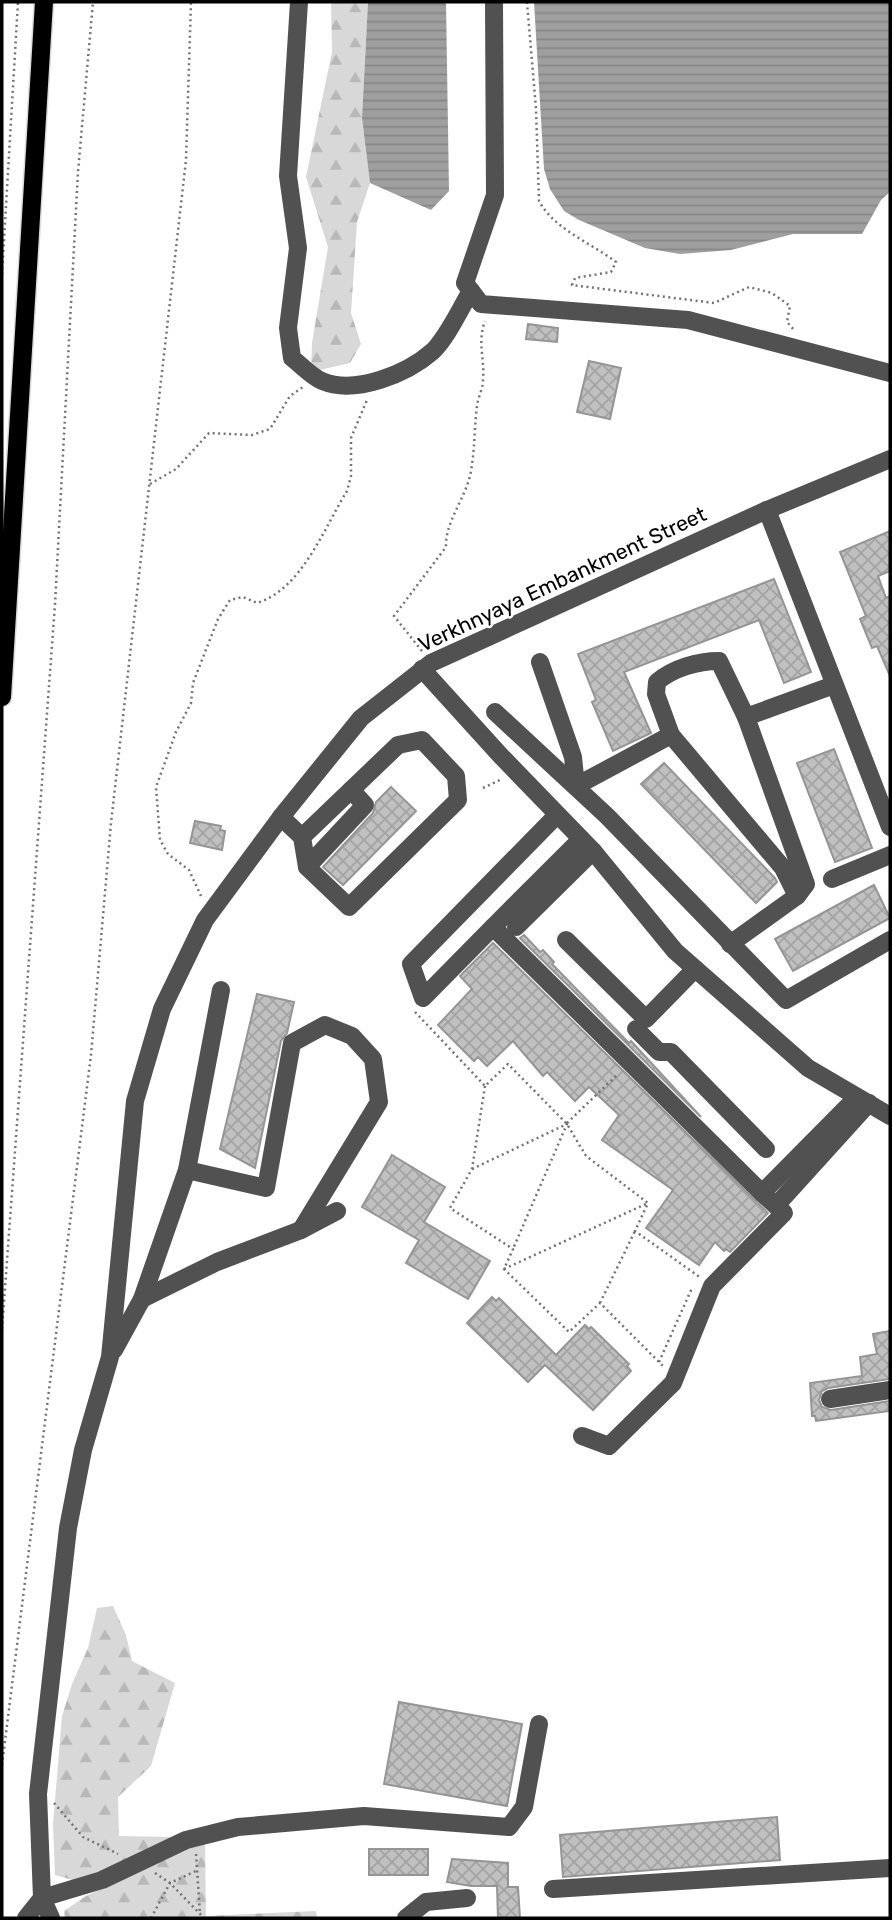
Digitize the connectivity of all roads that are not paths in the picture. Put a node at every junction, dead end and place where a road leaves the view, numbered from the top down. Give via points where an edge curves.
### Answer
1 (44, 2) edge
2 (299, 2) edge
3 (494, 2) edge
4 (471, 291) junction
5 (890, 373) edge
6 (890, 459) edge
7 (767, 510) junction
8 (540, 662) dead end
9 (427, 666) junction
10 (834, 685) junction
11 (2, 697) edge
12 (495, 712) dead end
13 (746, 717) junction
14 (671, 735) junction
15 (576, 786) junction
16 (351, 790) junction
17 (885, 800) edge
18 (557, 814) junction
19 (281, 817) junction
20 (890, 827) edge
21 (302, 836) junction
22 (587, 845) junction
23 (890, 855) edge
24 (307, 867) junction
25 (831, 879) dead end
26 (797, 896) junction
27 (494, 927) junction
28 (516, 927) dead end
29 (566, 940) dead end
30 (890, 940) edge
31 (730, 944) junction
32 (695, 969) junction
33 (221, 990) dead end
34 (641, 1024) junction
35 (616, 1048) junction
36 (863, 1100) junction
37 (890, 1115) edge
38 (766, 1149) dead end
39 (187, 1170) junction
40 (762, 1192) junction
41 (782, 1199) dead end
42 (337, 1211) dead end
43 (301, 1230) junction
44 (142, 1299) junction
45 (110, 1357) junction
46 (890, 1390) edge
47 (830, 1399) dead end
48 (582, 1436) dead end
49 (539, 1724) dead end
50 (890, 1868) edge
51 (553, 1889) dead end
52 (42, 1898) junction
53 (467, 1898) dead end
54 (26, 1918) edge
55 (51, 1918) edge
56 (406, 1918) edge

1 - 11 main road
2 - 4 street via 288,176 298,248 288,328 292,358 319,380 344,388 376,381 410,367 434,350
3 - 4 street via 495,195 466,283
4 - 5 street via 481,304 688,320
6 - 7 street, Verkhnyaya Embankment Street
7 - 9 street, Verkhnyaya Embankment Street
7 - 10 street
8 - 15 street via 573,757
9 - 18 street
9 - 19 street, Verkhnyaya Embankment Street via 361,718
10 - 13 street
10 - 17 street
12 - 15 street
13 - 14 street via 719,661 705,661 666,674 657,682 656,694
13 - 26 street via 806,884
14 - 15 street
14 - 26 street via 783,868
15 - 31 street
16 - 21 street
16 - 24 street via 365,805
16 - 24 street via 398,745 422,740 456,776 458,800 349,907
17 - 20 street
18 - 22 street
18 - 27 street via 411,964 423,998
19 - 21 street
19 - 45 street, Verkhnyaya Embankment Street via 205,920 162,1009 135,1101
21 - 24 street
22 - 27 street
22 - 28 street
22 - 32 street
23 - 25 street
26 - 31 street
27 - 35 street
29 - 34 street
30 - 31 street via 786,1000
32 - 34 street
32 - 36 street via 808,1068
33 - 39 street
34 - 35 street
34 - 38 street via 659,1052 671,1052
35 - 40 street
36 - 37 street
36 - 40 street
36 - 41 street
39 - 43 street via 266,1188 292,1043 325,1026 352,1036 373,1059 379,1102
39 - 44 street
40 - 48 street via 784,1213 712,1286 675,1377 609,1446
42 - 43 street
43 - 44 street via 217,1262
44 - 45 street
45 - 52 street, Verkhnyaya Embankment Street via 83,1450 68,1528 37,1794
46 - 47 street
49 - 52 street via 524,1808 509,1827 364,1816 237,1827 186,1840 102,1880
50 - 51 street
52 - 54 street
52 - 55 street
53 - 56 street via 426,1902

